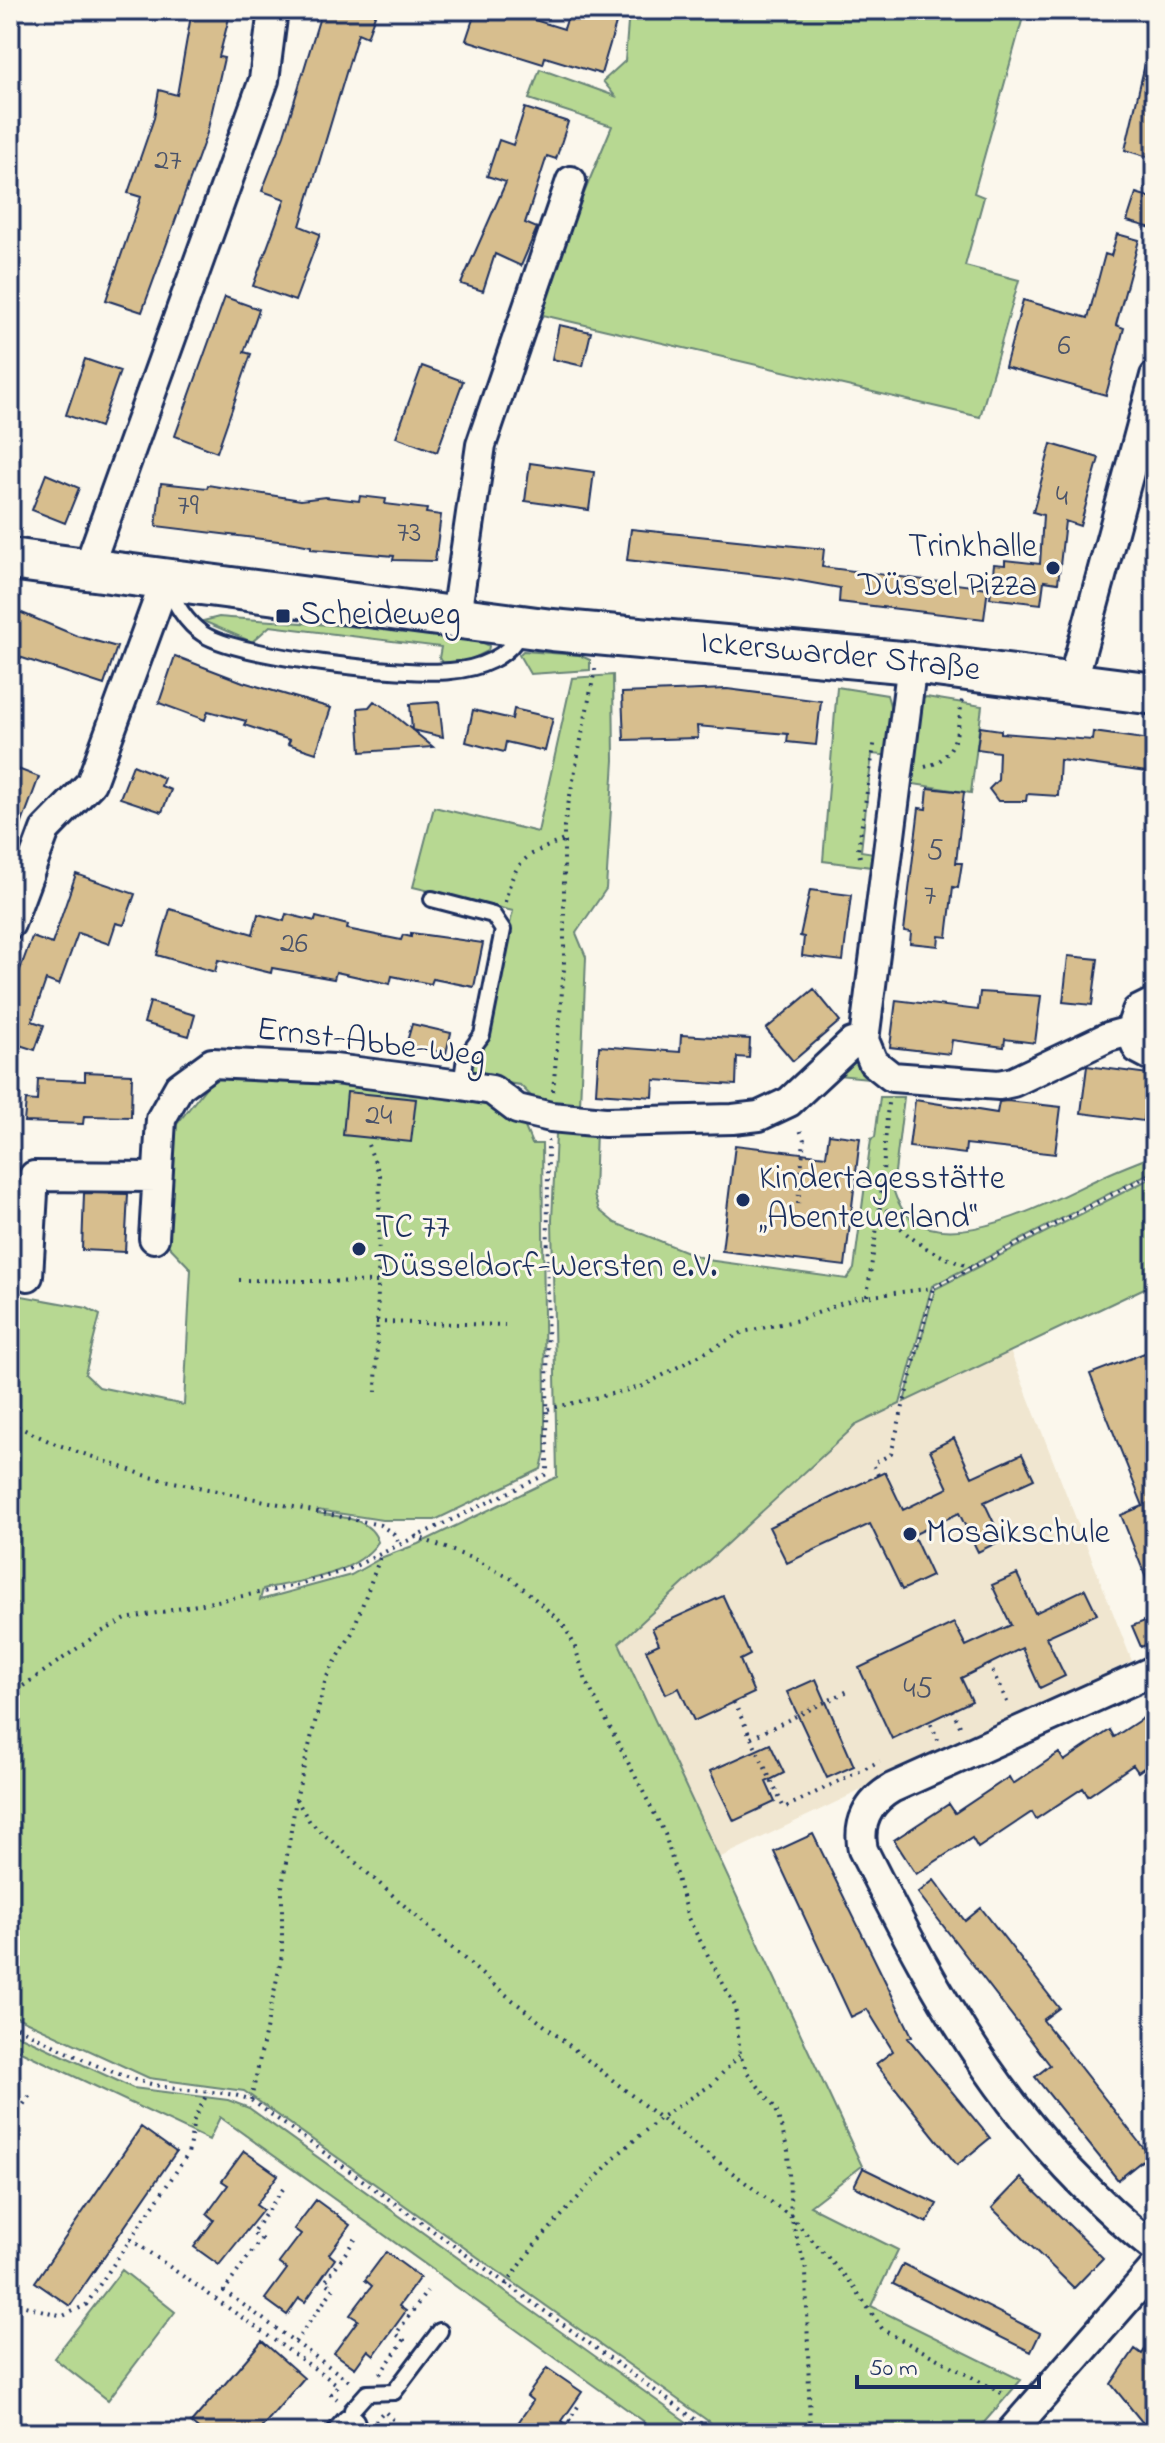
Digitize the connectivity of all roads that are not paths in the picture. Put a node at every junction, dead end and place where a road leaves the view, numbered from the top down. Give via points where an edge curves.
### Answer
1 (273, 10) edge
2 (571, 181) dead end
3 (1155, 376) edge
4 (10, 559) edge
5 (87, 571) junction
6 (165, 582) junction
7 (456, 616) junction
8 (524, 626) junction
9 (912, 663) junction
10 (1072, 684) junction
11 (1155, 694) edge
12 (432, 899) dead end
13 (10, 924) edge
14 (1155, 1002) edge
15 (1130, 1031) junction
16 (864, 1040) junction
17 (1155, 1058) edge
18 (461, 1085) junction
19 (157, 1177) junction
20 (154, 1238) dead end
21 (28, 1276) dead end
22 (1155, 1670) edge
23 (1155, 2249) edge
24 (1155, 2267) edge
25 (440, 2331) dead end
26 (1019, 2422) edge
27 (355, 2426) edge

1 - 5 street via 264,80
2 - 7 street via 481,445
3 - 10 street
4 - 5 main road, Ickerswarder Straße
5 - 6 main road, Ickerswarder Straße
6 - 7 main road, Ickerswarder Straße
6 - 8 lane via 177,607 204,635 256,654 450,671 498,657
6 - 13 street via 91,783 45,830
7 - 8 main road, Ickerswarder Straße
8 - 9 main road, Ickerswarder Straße
9 - 10 main road, Ickerswarder Straße
9 - 16 street
10 - 11 main road, Ickerswarder Straße
12 - 18 lane via 496,918 503,930 482,1035 465,1058
14 - 15 street via 1137,1011
15 - 16 street via 999,1085 892,1077 873,1062
15 - 17 street via 1138,1049
16 - 18 street, Ernst-Abbe-Weg via 852,1043 789,1102 759,1116 733,1119 550,1124 492,1090
18 - 19 street, Ernst-Abbe-Weg via 334,1069 212,1063 179,1087 161,1119
19 - 20 street, Ernst-Abbe-Weg
19 - 21 street via 34,1176
22 - 23 street via 880,1795 862,1821 860,1837 921,1966 998,2088 1073,2176
24 - 26 street
25 - 27 lane via 404,2385 394,2392 367,2393 352,2410

